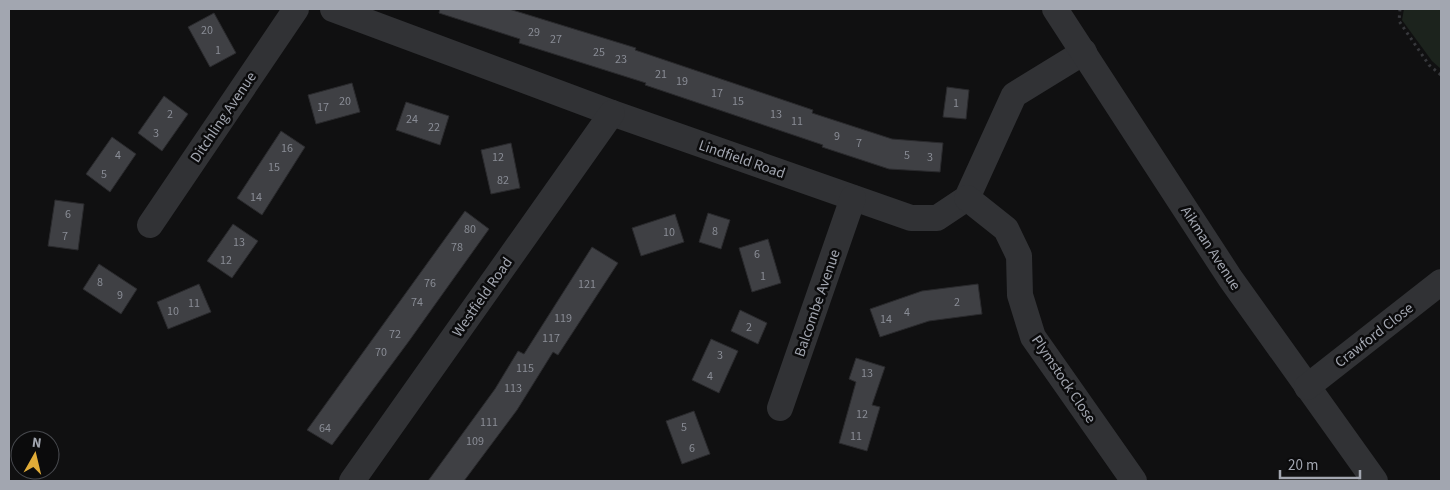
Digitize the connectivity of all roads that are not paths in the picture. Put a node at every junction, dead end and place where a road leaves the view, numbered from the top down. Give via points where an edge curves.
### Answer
1 (296, 9) edge
2 (333, 9) edge
3 (1055, 9) edge
4 (1084, 52) junction
5 (612, 113) junction
6 (853, 198) junction
7 (967, 198) junction
8 (150, 225) dead end
9 (1441, 282) edge
10 (1307, 387) junction
11 (780, 408) dead end
12 (352, 481) edge
13 (1134, 481) edge
14 (1375, 481) edge

1 - 8 street, Ditchling Avenue
2 - 5 street, Lindfield Road
3 - 4 street, Aikman Avenue
4 - 7 street via 1014,95
4 - 10 street, Aikman Avenue via 1230,278
5 - 6 street, Lindfield Road
5 - 12 street, Westfield Road
6 - 7 street, Lindfield Road via 911,218 937,218
6 - 11 street, Balcombe Avenue
7 - 13 street, Plymstock Close via 1006,228 1019,256 1020,295 1034,337
9 - 10 street, Crawford Close
10 - 14 street, Aikman Avenue

